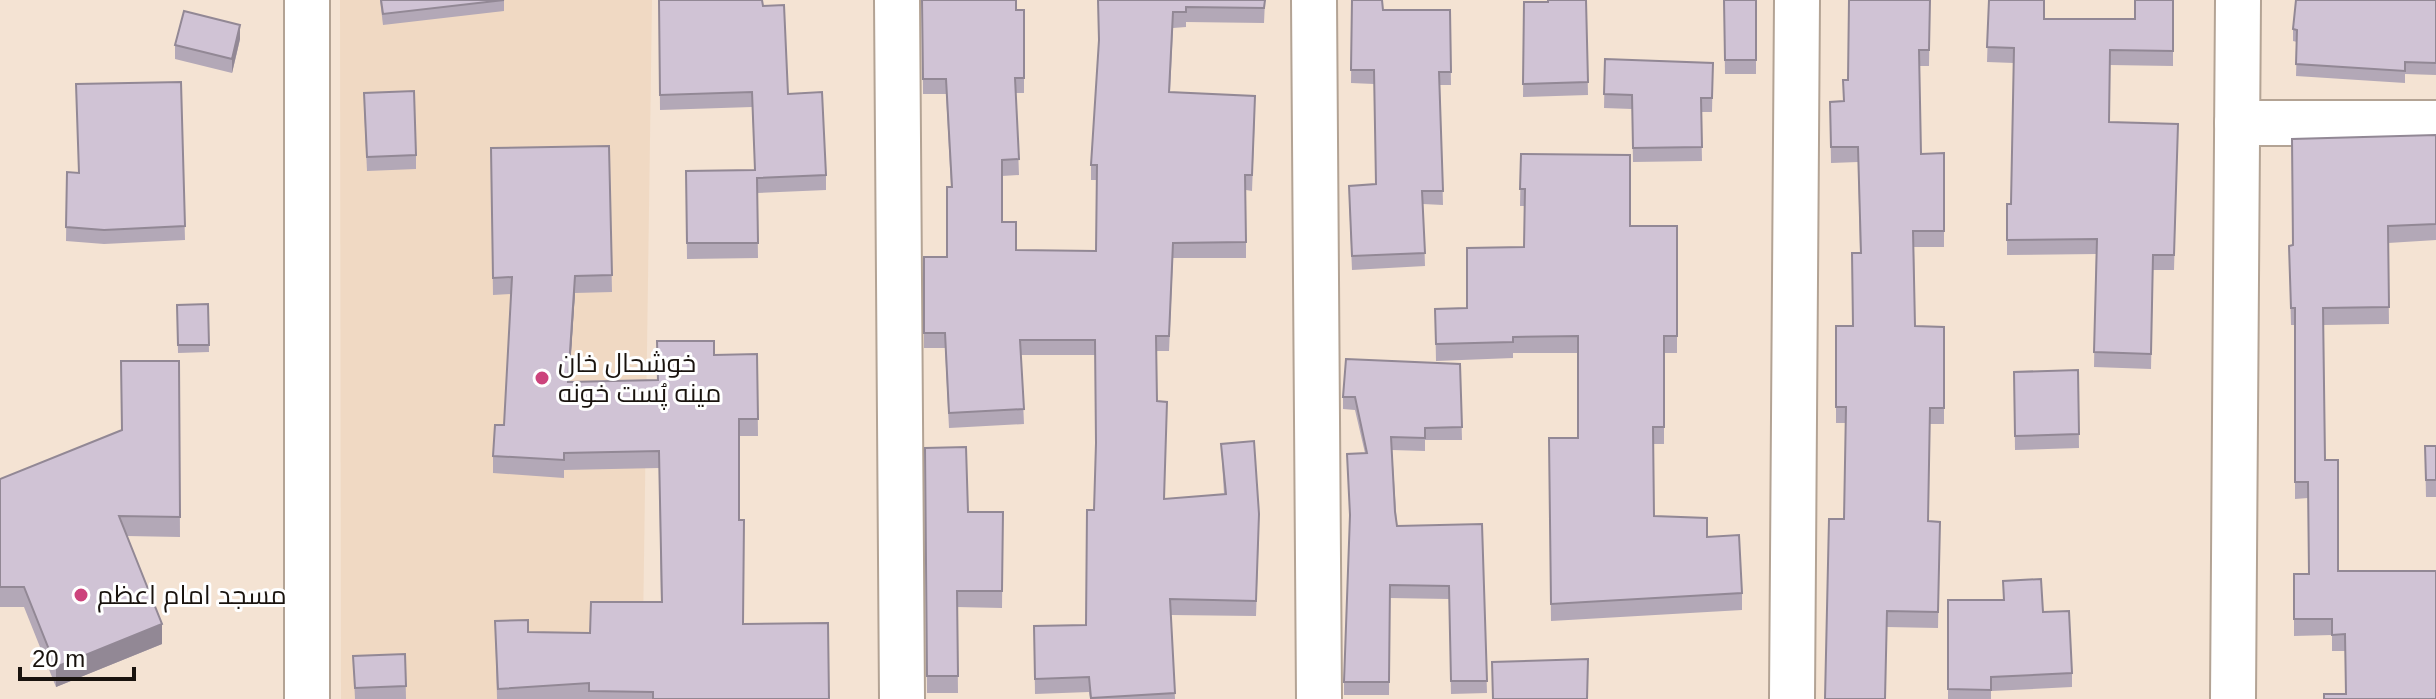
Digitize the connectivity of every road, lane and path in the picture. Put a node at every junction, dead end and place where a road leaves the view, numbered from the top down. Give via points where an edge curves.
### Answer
1 (307, 0) edge
2 (897, 0) edge
3 (1314, 0) edge
4 (1797, 0) edge
5 (2238, 0) edge
6 (2237, 123) junction
7 (2436, 123) edge
8 (307, 699) edge
9 (902, 699) edge
10 (1319, 699) edge
11 (1792, 699) edge
12 (2233, 699) edge

1 - 8 street
2 - 9 street
3 - 10 street
4 - 11 street
5 - 6 street
6 - 7 street
6 - 12 street

